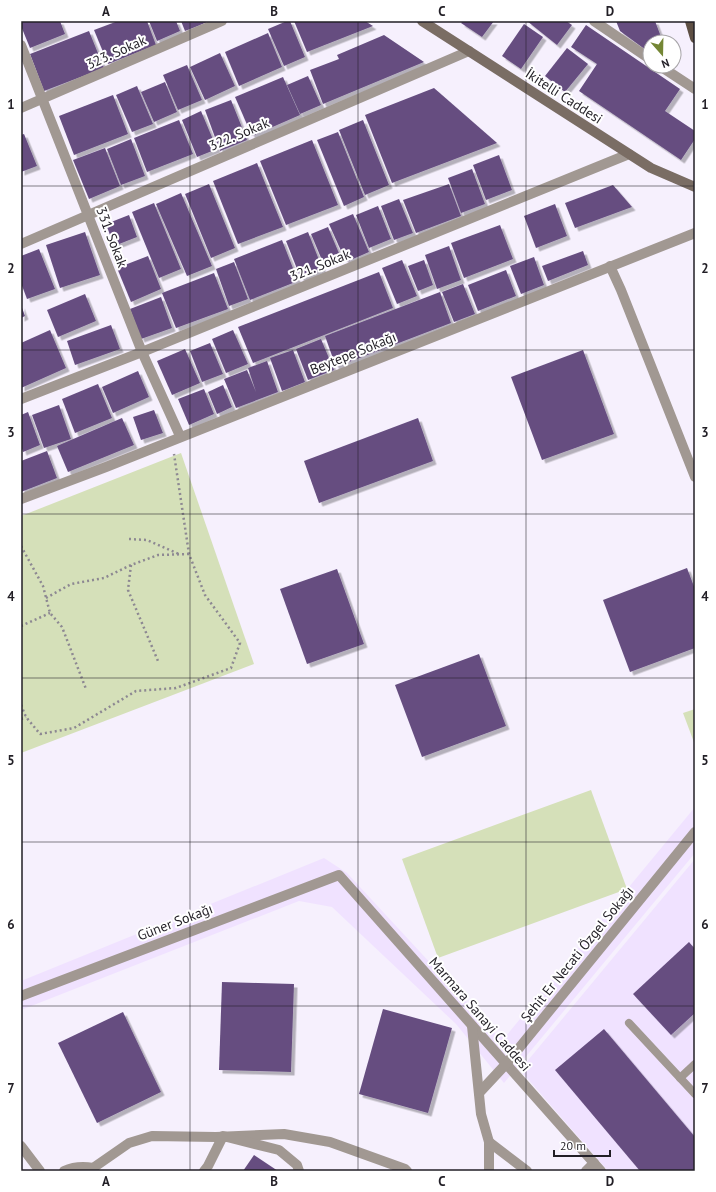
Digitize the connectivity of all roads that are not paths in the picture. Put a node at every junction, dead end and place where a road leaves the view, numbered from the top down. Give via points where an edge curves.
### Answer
1 (222, 21) edge
2 (422, 21) edge
3 (594, 21) edge
4 (690, 21) edge
5 (695, 38) edge
6 (21, 45) edge
7 (469, 51) junction
8 (642, 54) edge
9 (672, 74) edge
10 (695, 89) edge
11 (42, 99) junction
12 (21, 108) edge
13 (629, 154) junction
14 (695, 187) edge
15 (88, 215) junction
16 (695, 233) edge
17 (21, 244) edge
18 (610, 266) junction
19 (142, 352) junction
20 (21, 399) edge
21 (176, 438) junction
22 (695, 477) edge
23 (21, 499) edge
24 (695, 832) edge
25 (339, 875) joint
26 (21, 996) edge
27 (629, 1023) dead end
28 (472, 1026) junction
29 (506, 1064) junction
30 (695, 1064) edge
31 (680, 1078) junction
32 (479, 1093) junction
33 (695, 1094) edge
34 (223, 1136) junction
35 (488, 1142) junction
36 (21, 1146) edge
37 (594, 1163) junction
38 (94, 1169) edge
39 (40, 1171) edge
40 (64, 1171) edge
41 (204, 1171) edge
42 (299, 1171) edge
43 (407, 1171) edge
44 (489, 1171) edge
45 (527, 1171) edge
46 (586, 1171) edge
47 (601, 1171) edge

1 - 11 street, 323. Sokak
2 - 7 street, İkitelli Caddesi
3 - 8 street
4 - 5 main road
6 - 11 street, 331. Sokak
7 - 13 street, İkitelli Caddesi
7 - 15 street, 322. Sokak
9 - 10 street
11 - 12 street, 323. Sokak
11 - 15 street, 331. Sokak
13 - 14 street, İkitelli Caddesi via 651,168
13 - 19 street, 321. Sokak
15 - 17 street, 322. Sokak
15 - 19 street, 331. Sokak
16 - 18 street, Beytepe Sokağı
18 - 21 street, Beytepe Sokağı
18 - 22 street
19 - 20 street, 321. Sokak
19 - 21 street, 331. Sokak
21 - 23 street, Beytepe Sokağı
24 - 29 street, Şehit Er Necati Özgel Sokağı
25 - 26 street, Güner Sokağı
25 - 28 street, Marmara Sanayi Caddesi
27 - 31 lane
28 - 29 street, Marmara Sanayi Caddesi
28 - 32 street
29 - 32 street, Şehit Er Necati Özgel Sokağı
29 - 37 street, Marmara Sanayi Caddesi
30 - 31 lane
31 - 33 lane
32 - 35 street
34 - 38 street via 152,1136 129,1142
34 - 41 street
34 - 42 street via 279,1150 297,1165
34 - 43 street via 284,1134 330,1142
35 - 44 street
35 - 45 street
36 - 39 street
37 - 46 street
37 - 47 street, Marmara Sanayi Caddesi
38 - 40 street via 79,1167

